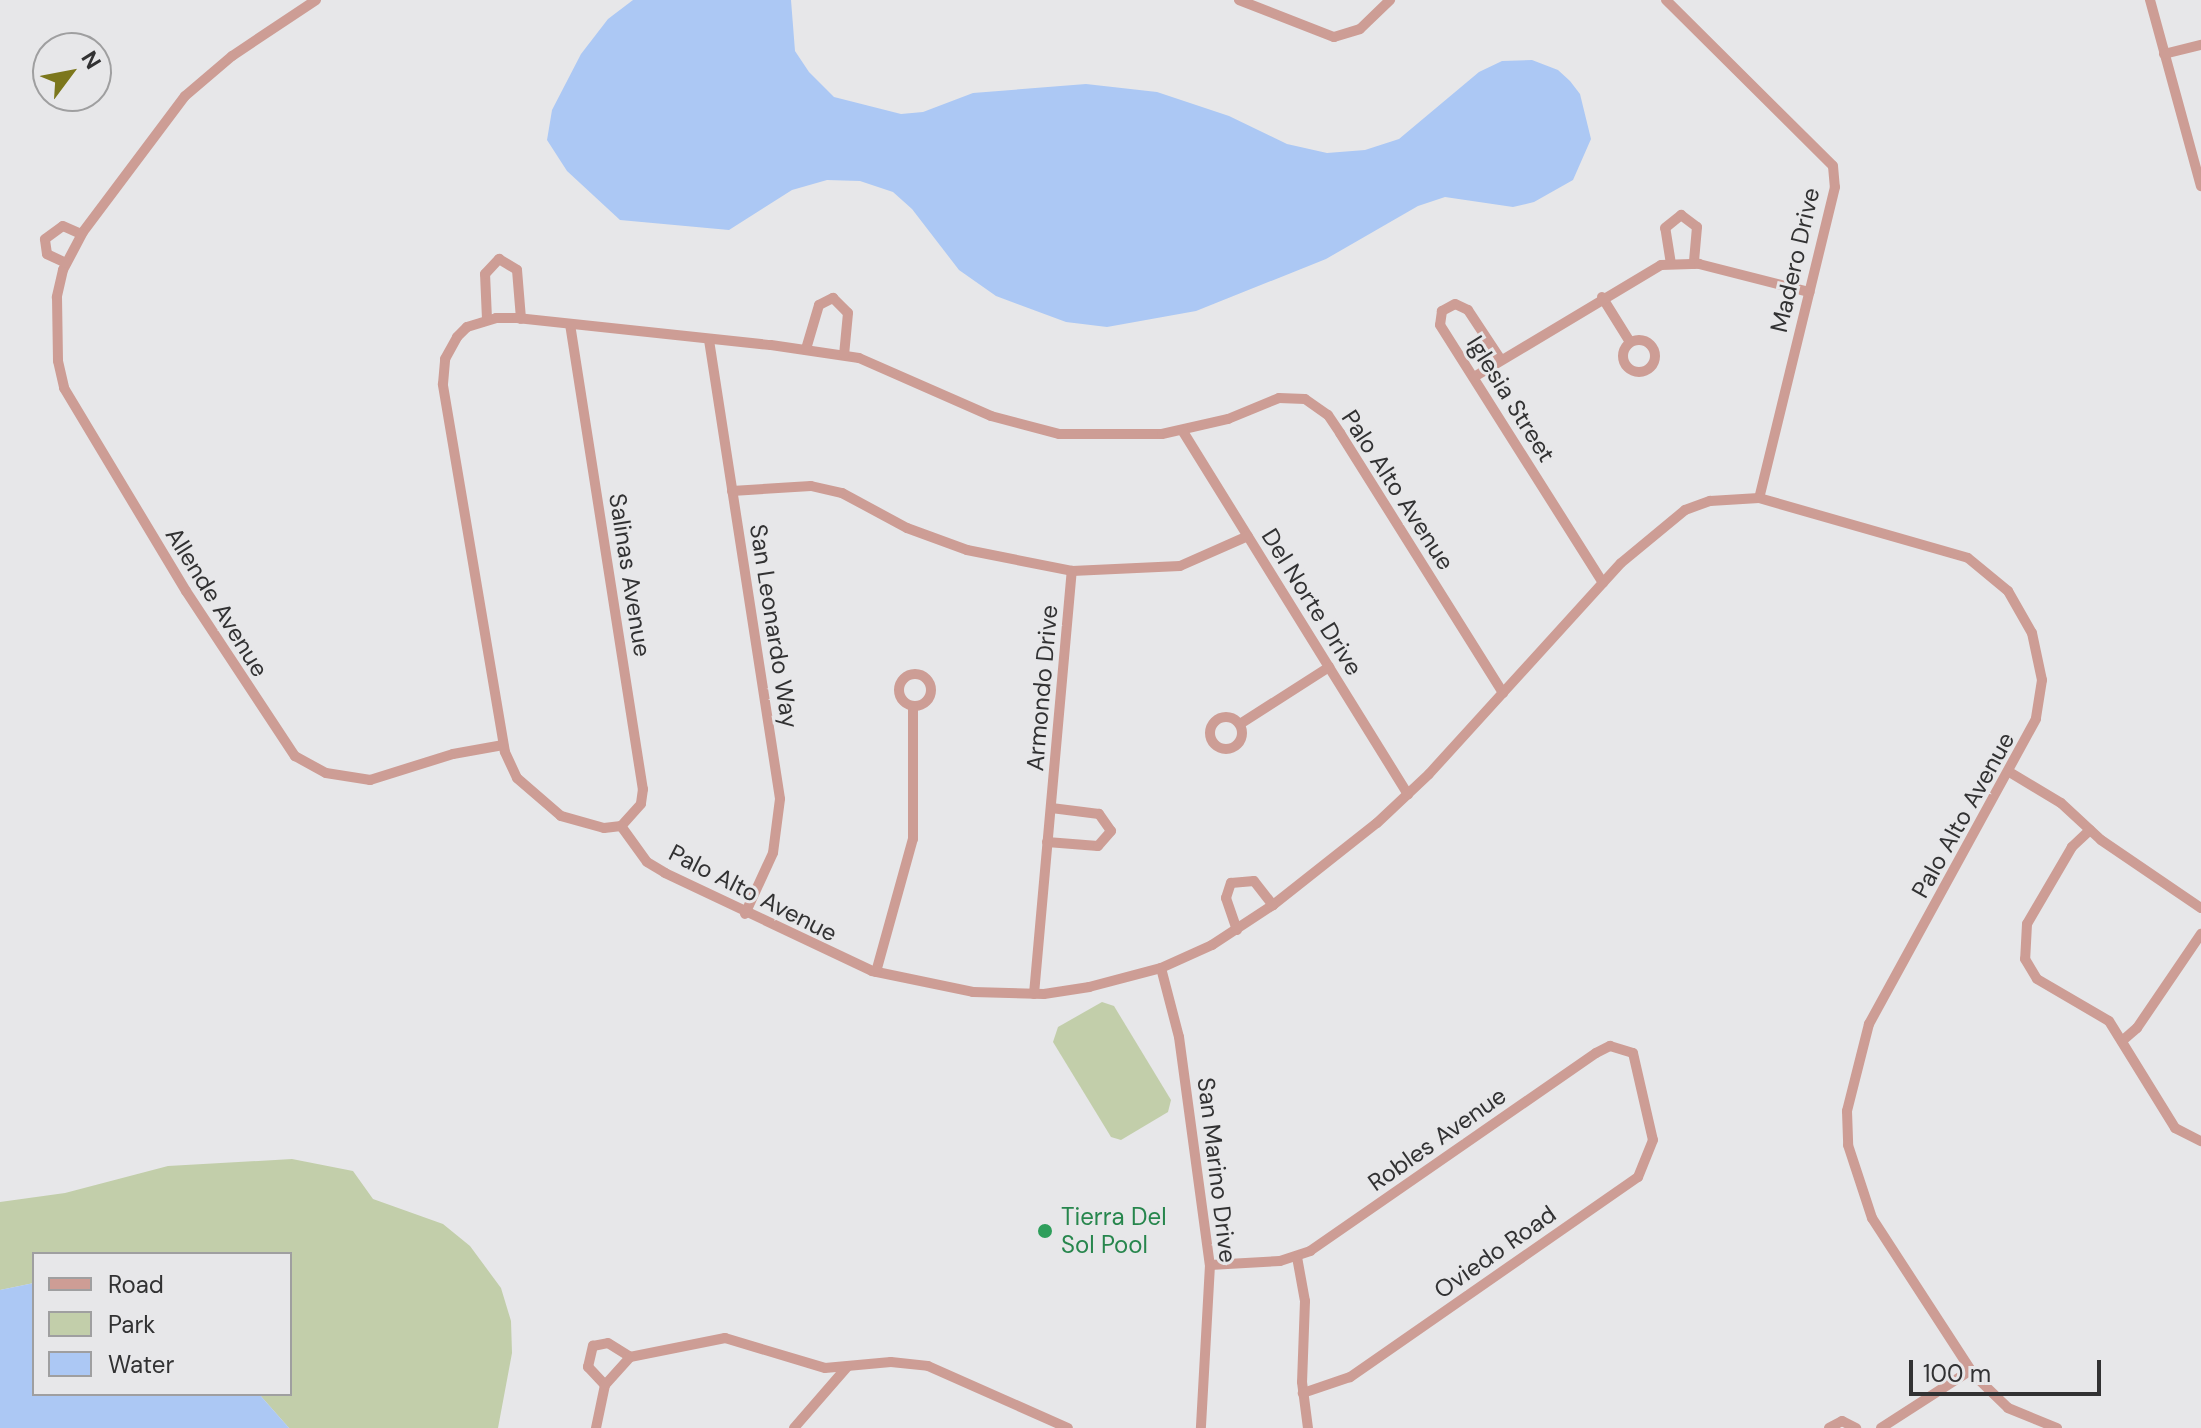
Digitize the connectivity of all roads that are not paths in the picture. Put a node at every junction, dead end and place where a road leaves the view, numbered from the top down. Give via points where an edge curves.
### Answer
1 (316, 0) edge
2 (1239, 0) edge
3 (1390, 0) edge
4 (1666, 0) edge
5 (2150, 0) edge
6 (2201, 45) edge
7 (2164, 54) junction
8 (2201, 186) edge
9 (81, 234) junction
10 (66, 263) junction
11 (1671, 264) junction
12 (1694, 264) junction
13 (1809, 292) junction
14 (1602, 297) junction
15 (487, 319) junction
16 (521, 319) junction
17 (570, 324) junction
18 (709, 340) junction
19 (1630, 342) dead end
20 (806, 349) junction
21 (844, 355) junction
22 (1501, 360) junction
23 (1474, 377) junction
24 (1182, 430) junction
25 (732, 491) junction
26 (1759, 498) junction
27 (1248, 536) junction
28 (1072, 571) junction
29 (1603, 583) junction
30 (1329, 667) junction
31 (1503, 693) junction
32 (913, 707) dead end
33 (1240, 724) dead end
34 (503, 745) junction
35 (2011, 773) junction
36 (1408, 795) junction
37 (1051, 808) junction
38 (621, 826) junction
39 (2090, 830) junction
40 (1047, 842) junction
41 (1273, 905) junction
42 (2201, 908) edge
43 (745, 914) junction
44 (1237, 930) junction
45 (2201, 934) edge
46 (1161, 968) junction
47 (876, 972) junction
48 (1034, 994) junction
49 (2122, 1041) junction
50 (1645, 1101) joint
51 (2201, 1141) edge
52 (1297, 1257) junction
53 (1210, 1265) junction
54 (630, 1357) junction
55 (847, 1367) junction
56 (1971, 1370) junction
57 (605, 1385) junction
58 (1303, 1393) junction
59 (596, 1428) edge
60 (794, 1428) edge
61 (1068, 1428) edge
62 (1201, 1428) edge
63 (1308, 1428) edge
64 (1829, 1428) edge
65 (1856, 1428) edge
66 (1881, 1428) edge
67 (2057, 1428) edge

1 - 9 street, Allende Avenue via 232,56 185,96
2 - 3 street via 1334,37 1360,29
4 - 13 street, Madero Drive via 1833,166 1835,187
5 - 7 street
6 - 7 street
7 - 8 street
9 - 10 street, Allende Avenue
9 - 10 street via 63,226 45,239 47,254
10 - 34 street, Allende Avenue via 55,325 64,388 283,745 326,773 370,780 453,754
11 - 12 street
11 - 12 street via 1665,228 1681,215 1697,227
11 - 14 street via 1644,271
12 - 13 street
13 - 26 street, Madero Drive
14 - 19 street
14 - 22 street
15 - 16 street, Palo Alto Avenue
15 - 16 street via 485,274 499,259 517,270
15 - 34 street via 467,327 449,348 443,384
16 - 17 street, Palo Alto Avenue
17 - 18 street, Palo Alto Avenue
17 - 38 street, Salinas Avenue via 643,772 641,804
18 - 20 street, Palo Alto Avenue
18 - 25 street, San Leonardo Way
20 - 21 street, Palo Alto Avenue
20 - 21 street via 819,305 833,298 848,313
21 - 24 street, Palo Alto Avenue via 884,365 967,406 1027,427 1089,437
22 - 23 street
22 - 23 street, Iglesia Street via 1468,310 1448,306 1440,325
23 - 29 street, Iglesia Street
24 - 27 street, Del Norte Drive
24 - 31 street, Palo Alto Avenue via 1279,398 1316,404 1340,433
25 - 28 street via 784,484 821,488 967,550
25 - 43 street, San Leonardo Way via 780,799 773,853
26 - 29 street, Palo Alto Avenue via 1710,501 1685,510 1644,540
26 - 35 street, Palo Alto Avenue via 1949,550 1968,558 2008,591 2032,633 2042,680 2030,738
27 - 28 street via 1180,566
27 - 30 street, Del Norte Drive
28 - 37 street, Armondo Drive
29 - 31 street, Palo Alto Avenue
30 - 33 street
30 - 36 street, Del Norte Drive
31 - 36 street, Palo Alto Avenue
32 - 47 street via 913,839
34 - 38 street via 517,778 547,808 604,828
35 - 39 street via 2061,803
35 - 56 street, Palo Alto Avenue via 1869,1024 1847,1111 1853,1172 1872,1218
36 - 41 street, Palo Alto Avenue
37 - 40 street, Armondo Drive
37 - 40 street, Armondo Drive via 1099,814 1111,831 1098,846
38 - 43 street, Palo Alto Avenue via 647,862
39 - 42 street
39 - 49 street via 2060,866 2027,924 2022,946 2037,979 2109,1021
40 - 48 street, Armondo Drive
41 - 44 street, Palo Alto Avenue
41 - 44 street via 1254,881 1231,883 1226,898
43 - 47 street, Palo Alto Avenue
44 - 46 street, Palo Alto Avenue
45 - 49 street via 2137,1028
46 - 48 street, Palo Alto Avenue via 1112,983
46 - 53 street, San Marino Drive via 1179,1037
47 - 48 street, Palo Alto Avenue via 936,987
49 - 51 street via 2175,1128
50 - 52 street, Robles Avenue via 1633,1053 1610,1046
50 - 58 street, Oviedo Road via 1651,1152 1638,1177 1350,1377
52 - 53 street, Robles Avenue
52 - 58 street via 1305,1301
53 - 62 street, San Marino Drive
54 - 55 street via 725,1338 825,1368
54 - 57 street
54 - 57 street via 608,1343 593,1346 588,1367
55 - 60 street
55 - 61 street via 891,1362 928,1366
56 - 66 street
56 - 67 street, Palo Alto Avenue via 2008,1408
57 - 59 street
58 - 63 street
64 - 65 street via 1842,1421

